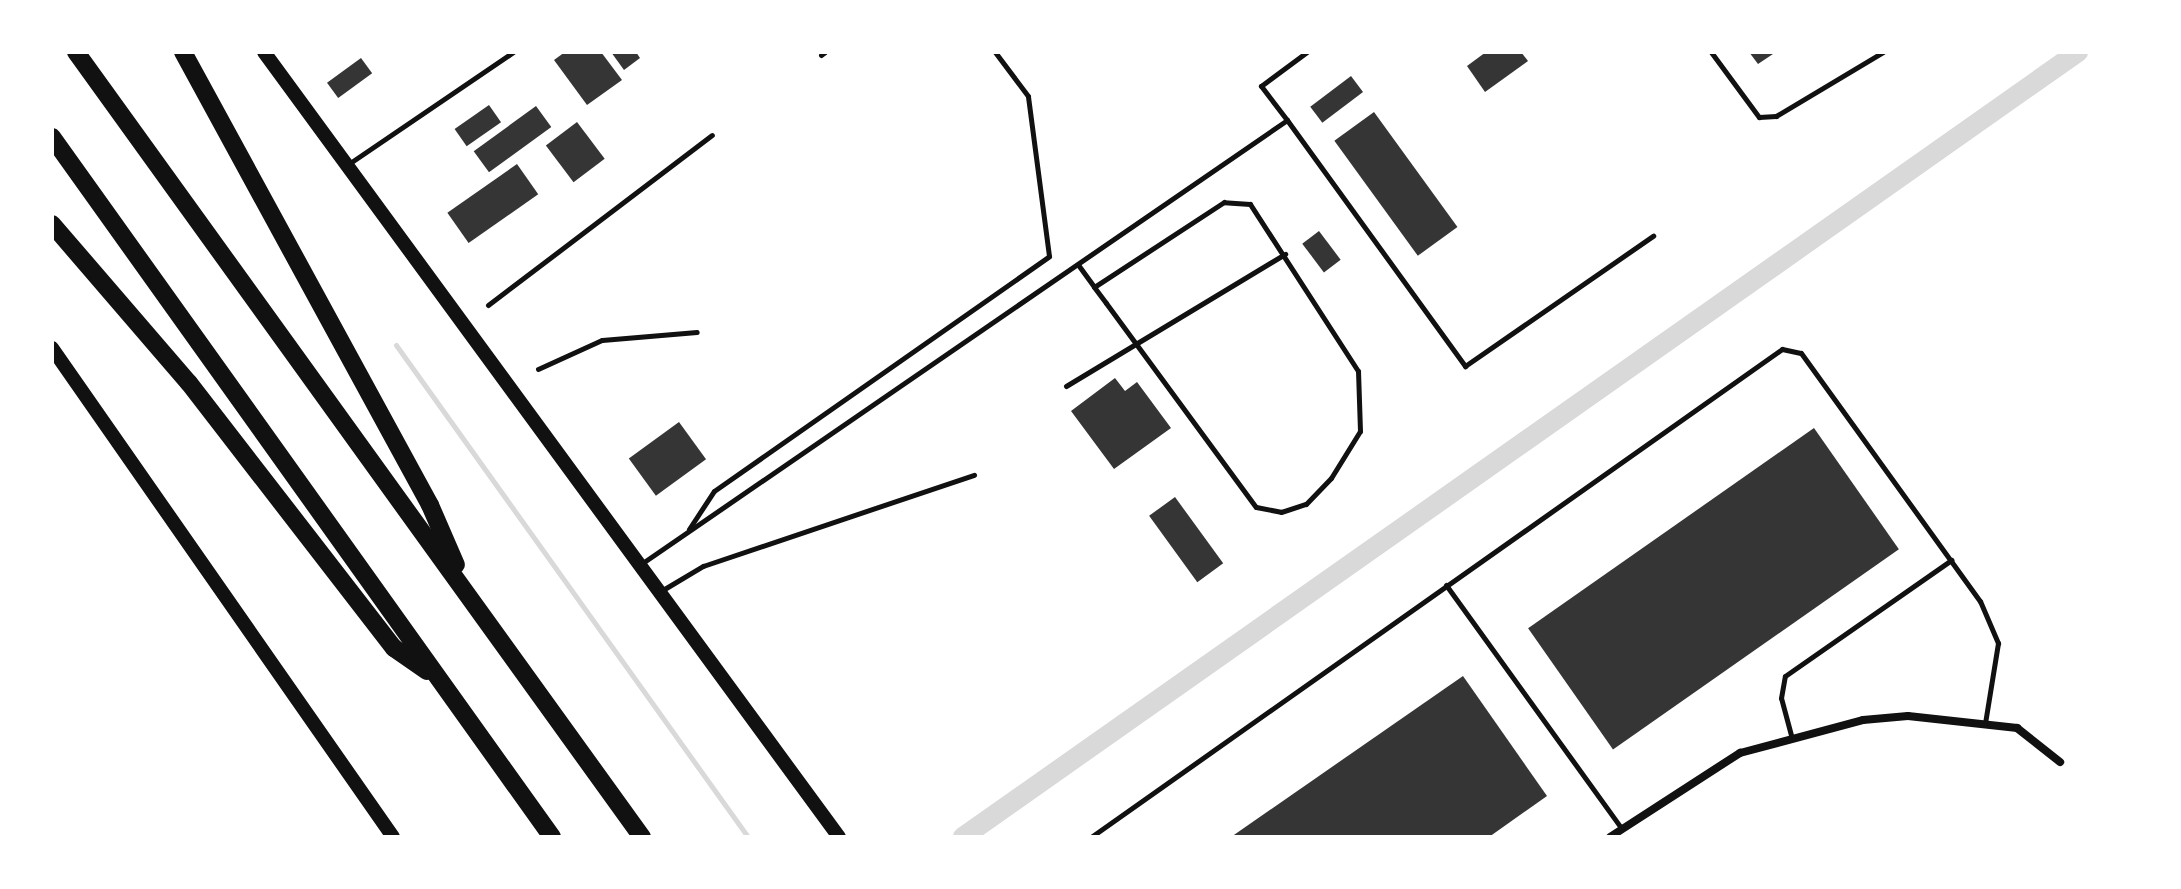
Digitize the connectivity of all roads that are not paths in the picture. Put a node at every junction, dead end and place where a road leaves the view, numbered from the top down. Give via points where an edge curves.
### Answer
1 (76, 52) edge
2 (183, 52) edge
3 (264, 52) edge
4 (513, 52) edge
5 (995, 52) edge
6 (1307, 52) edge
7 (1711, 52) edge
8 (1883, 52) edge
9 (1287, 120) junction
10 (712, 135) dead end
11 (52, 137) edge
12 (347, 166) junction
13 (52, 224) edge
14 (1653, 236) dead end
15 (1285, 254) junction
16 (1079, 266) junction
17 (1094, 287) junction
18 (488, 305) dead end
19 (697, 332) dead end
20 (1132, 339) junction
21 (52, 348) edge
22 (538, 369) dead end
23 (1066, 386) dead end
24 (974, 475) dead end
25 (687, 533) junction
26 (1951, 560) junction
27 (640, 565) junction
28 (1446, 585) junction
29 (660, 592) junction
30 (469, 597) junction
31 (439, 680) junction
32 (1985, 723) junction
33 (1791, 735) junction
34 (2060, 762) dead end
35 (1622, 829) junction
36 (393, 837) edge
37 (552, 837) edge
38 (642, 837) edge
39 (839, 837) edge
40 (1091, 837) edge
41 (1610, 837) edge

1 - 30 highway
2 - 30 highway via 430,505
3 - 12 main road
4 - 12 lane
5 - 25 lane via 1028,96 1049,256 714,491
6 - 9 lane via 1261,86
7 - 8 lane via 1759,117 1776,116
9 - 14 lane via 1465,366
9 - 16 lane
10 - 18 lane
11 - 31 highway
12 - 27 main road
13 - 31 highway via 189,383 394,648
15 - 17 lane via 1250,204 1224,202
15 - 20 lane
15 - 20 lane via 1362,388 1360,431 1306,504 1281,512 1256,507
16 - 17 lane
16 - 25 lane
17 - 20 lane
19 - 22 lane via 602,340
20 - 23 lane
21 - 36 main road
24 - 29 lane via 703,566
25 - 27 lane
26 - 28 lane via 1801,353 1782,349
26 - 32 lane via 1998,643
26 - 33 lane via 1785,676 1781,698
27 - 29 main road
28 - 35 lane
28 - 40 lane
29 - 39 main road
30 - 38 highway
31 - 37 highway
32 - 33 street via 1908,716
32 - 34 street via 2017,728
33 - 35 street via 1695,777
35 - 41 street

